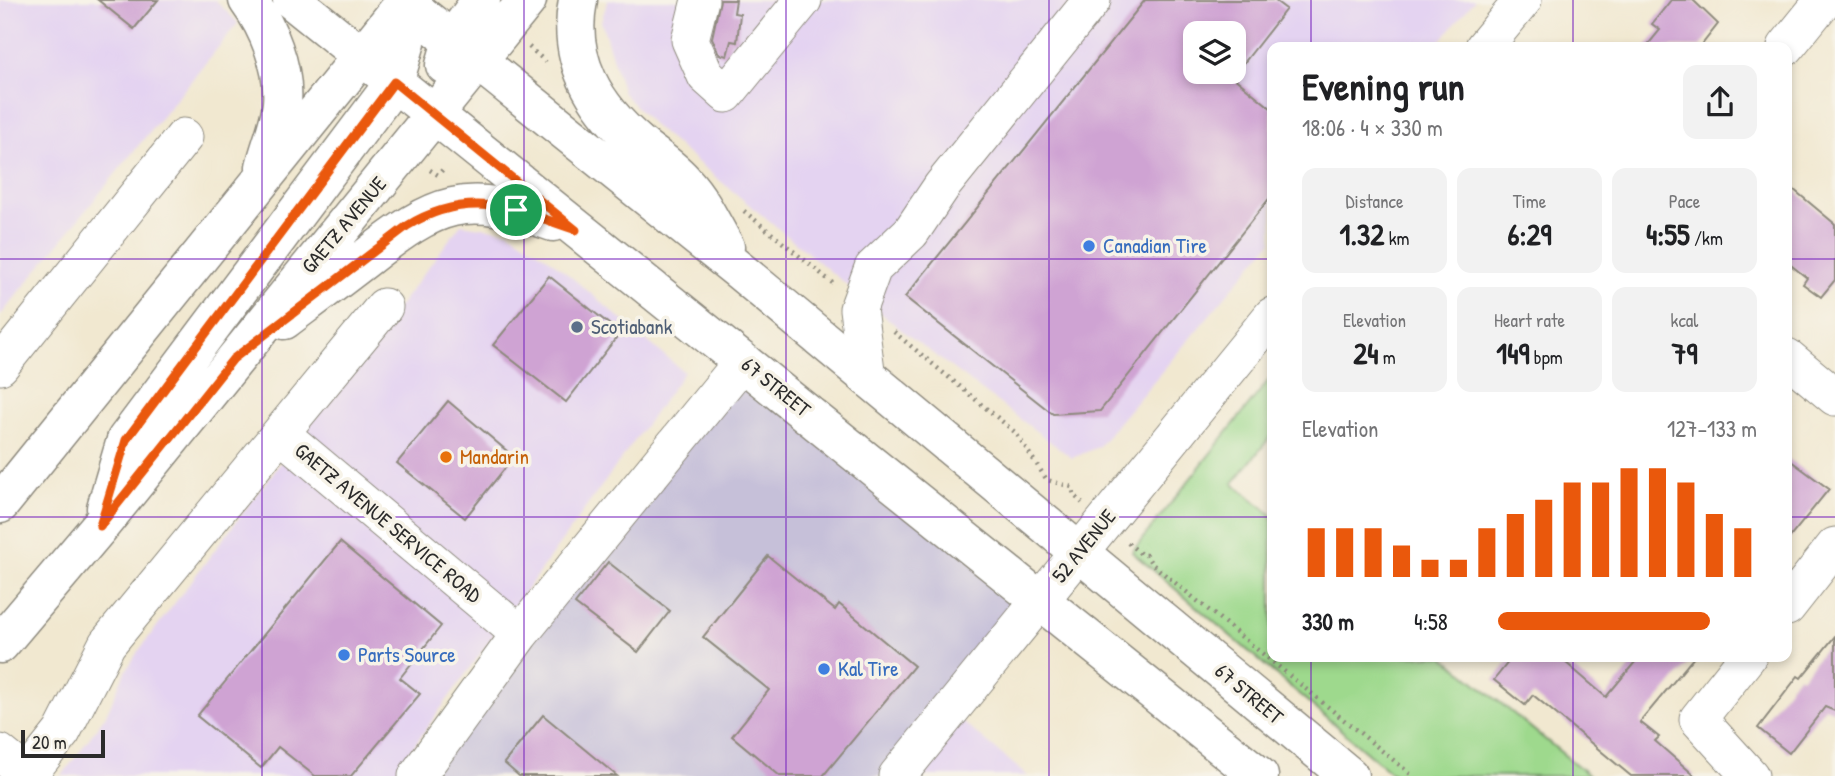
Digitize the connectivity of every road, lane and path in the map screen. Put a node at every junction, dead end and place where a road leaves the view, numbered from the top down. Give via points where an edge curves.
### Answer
1 (248, 0) edge
2 (292, 0) edge
3 (481, 0) edge
4 (527, 0) edge
5 (578, 0) edge
6 (700, 0) edge
7 (803, 0) edge
8 (1092, 0) edge
9 (1523, 0) edge
10 (1824, 0) edge
11 (404, 1) edge
12 (1489, 42) edge
13 (1790, 42) edge
14 (465, 51) junction
15 (537, 54) dead end
16 (362, 57) junction
17 (531, 62) dead end
18 (394, 82) junction
19 (434, 117) junction
20 (184, 137) dead end
21 (443, 168) dead end
22 (430, 170) dead end
23 (261, 178) junction
24 (736, 205) dead end
25 (576, 230) junction
26 (741, 272) junction
27 (859, 302) junction
28 (384, 307) dead end
29 (1267, 322) edge
30 (233, 359) junction
31 (743, 361) junction
32 (1792, 361) edge
33 (0, 366) edge
34 (867, 378) junction
35 (1835, 397) edge
36 (281, 434) junction
37 (1073, 495) dead end
38 (0, 504) edge
39 (100, 526) junction
40 (1835, 546) edge
41 (1078, 553) junction
42 (1146, 555) dead end
43 (1041, 599) junction
44 (1792, 601) edge
45 (520, 634) junction
46 (0, 644) edge
47 (1267, 657) edge
48 (1273, 662) edge
49 (1743, 662) edge
50 (0, 753) edge
51 (27, 776) edge
52 (417, 776) edge
53 (897, 776) edge
54 (1259, 776) edge
55 (1349, 776) edge
56 (1413, 776) edge
57 (1750, 776) edge

1 - 23 main road via 271,40 282,103
2 - 16 main road, 67 STREET
3 - 14 main road
4 - 14 main road
5 - 26 main road via 576,55 592,92 618,125 686,183
6 - 7 street via 690,40 706,76 726,94
8 - 27 street via 942,186 911,232 873,268
9 - 12 street
10 - 13 street
11 - 14 main road, 67 STREET
11 - 16 main road
11 - 18 main road via 406,42
14 - 19 main road
14 - 26 main road, 67 STREET
15 - 17 path
16 - 18 main road, 67 STREET
16 - 23 main road
18 - 19 main road, 67 STREET
18 - 39 main road via 126,440
19 - 25 main road, 67 STREET
19 - 30 main road, GAETZ AVENUE
20 - 33 street
21 - 22 path via 438,175
23 - 38 main road
24 - 27 path
25 - 30 main road via 477,203 436,210 385,242
25 - 31 main road, 67 STREET
26 - 34 main road, 67 STREET
27 - 34 street
27 - 37 path via 1016,433 1043,475 1053,483 1072,487
28 - 36 street
29 - 41 street, 52 AVENUE
30 - 39 main road, GAETZ AVENUE
31 - 43 main road, 67 STREET
31 - 45 street
32 - 35 street
34 - 41 main road, 67 STREET
36 - 45 street, GAETZ AVENUE SERVICE ROAD
36 - 51 street, GAETZ AVENUE SERVICE ROAD via 107,644 62,732
39 - 46 main road, GAETZ AVENUE
40 - 44 street
41 - 43 street, 52 AVENUE
41 - 55 main road, 67 STREET
42 - 47 path
43 - 53 street, 52 AVENUE
43 - 54 main road, 67 STREET
45 - 52 street
48 - 56 path
49 - 57 street via 1698,719
50 - 51 street

